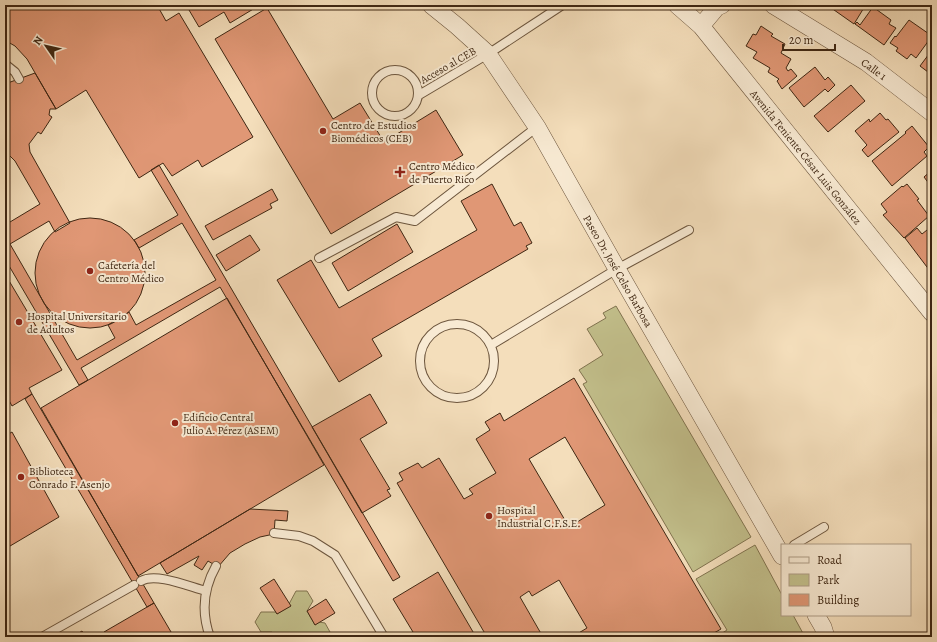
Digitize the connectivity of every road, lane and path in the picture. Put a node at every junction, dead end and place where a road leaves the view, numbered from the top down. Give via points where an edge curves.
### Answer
1 (431, 5) edge
2 (677, 5) edge
3 (722, 5) edge
4 (773, 5) edge
5 (561, 6) edge
6 (701, 26) junction
7 (488, 54) junction
8 (5, 64) edge
9 (18, 79) dead end
10 (419, 95) junction
11 (932, 113) edge
12 (537, 127) junction
13 (689, 230) dead end
14 (319, 258) dead end
15 (616, 269) junction
16 (932, 313) edge
17 (491, 345) junction
18 (824, 527) dead end
19 (274, 533) dead end
20 (797, 544) edge
21 (781, 545) edge
22 (216, 566) dead end
23 (206, 591) junction
24 (817, 616) edge
25 (42, 637) edge
26 (210, 637) edge
27 (384, 637) edge
28 (826, 637) edge

1 - 7 street, Paseo Dr. José Celso Barbosa
2 - 6 street, Avenida Teniente César Luis González
3 - 6 street via 717,7
4 - 11 street, Calle 1 via 866,62
5 - 7 lane, Acceso al CEB
6 - 16 street, Avenida Teniente César Luis González
7 - 10 lane, Acceso al CEB
7 - 12 street, Paseo Dr. José Celso Barbosa
8 - 9 lane via 15,72
10 - 10 lane via 415,80 405,72 397,70 379,76 372,91 378,109 392,116 410,112 416,105
12 - 14 lane via 415,221 396,217
12 - 15 street, Paseo Dr. José Celso Barbosa
13 - 15 lane
15 - 17 lane
15 - 21 street, Paseo Dr. José Celso Barbosa
17 - 17 lane via 482,332 470,326 454,323 444,325 433,331 421,348 421,373 428,385 444,396 471,396 487,383 491,375 494,358
18 - 20 lane
19 - 27 lane via 299,536 313,541 335,555
22 - 23 lane
23 - 25 lane via 156,578 146,578
23 - 26 lane via 203,610
24 - 28 street

